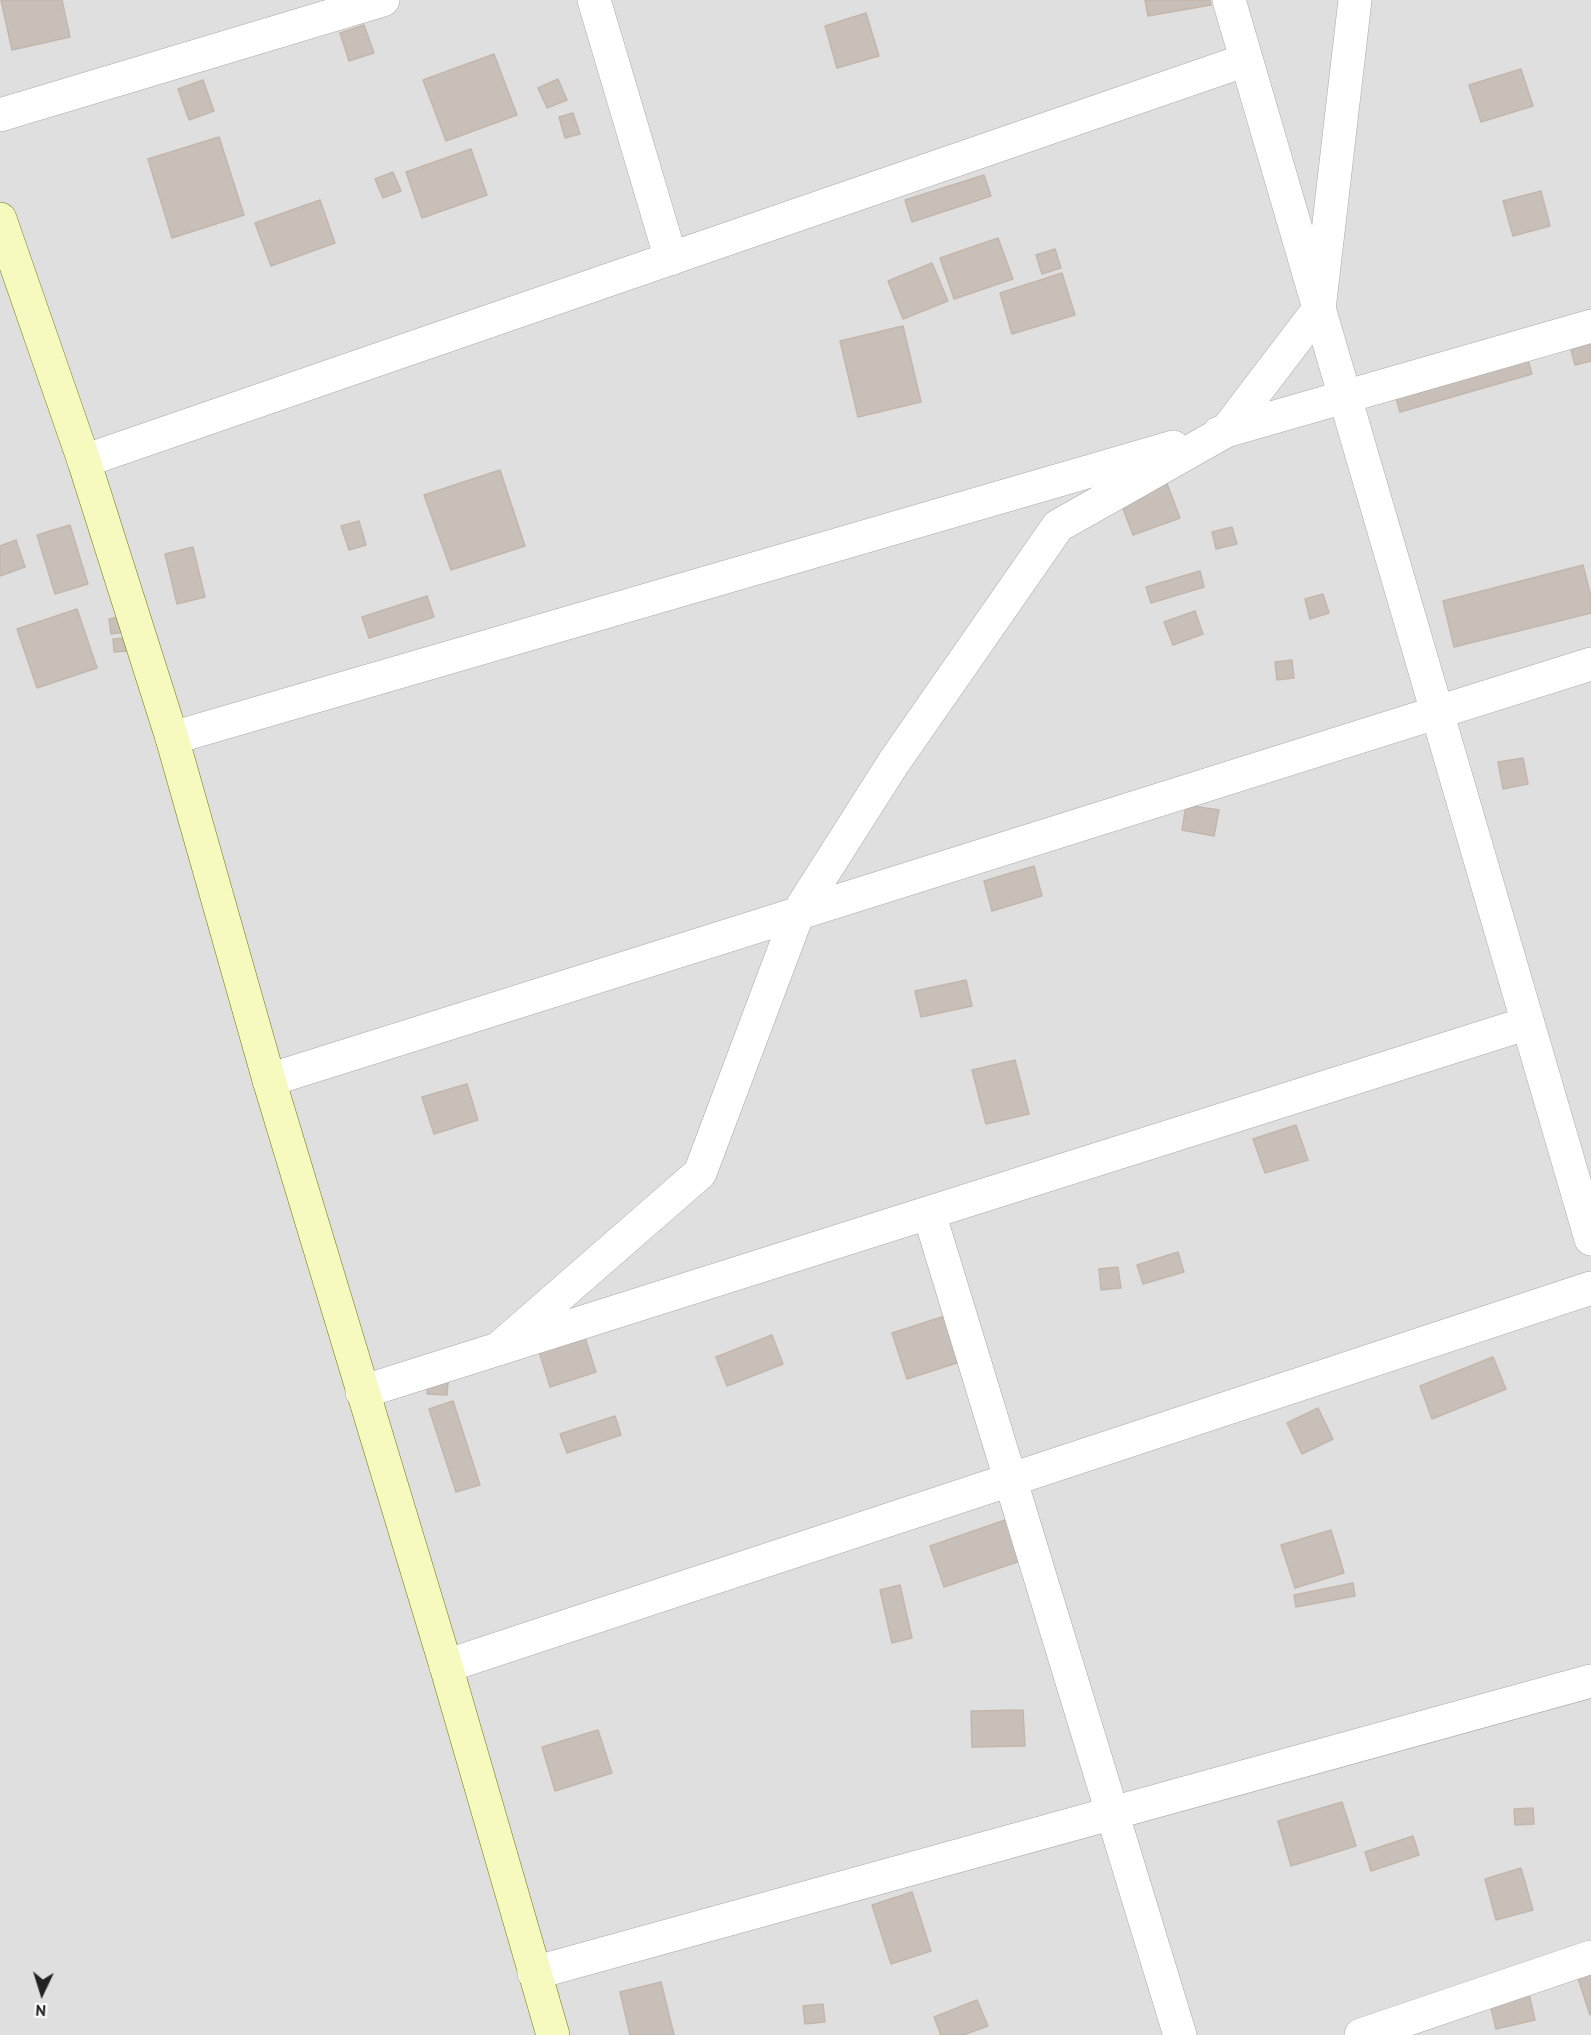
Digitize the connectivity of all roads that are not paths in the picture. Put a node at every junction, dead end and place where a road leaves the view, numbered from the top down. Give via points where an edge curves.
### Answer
1 (383, 0) edge
2 (594, 0) edge
3 (1229, 0) edge
4 (1355, 0) edge
5 (1246, 60) junction
6 (0, 115) edge
7 (0, 219) edge
8 (671, 259) junction
9 (1319, 309) junction
10 (1591, 326) edge
11 (1345, 397) junction
12 (1226, 431) junction
13 (84, 461) junction
14 (1591, 664) edge
15 (1437, 711) junction
16 (172, 738) junction
17 (798, 913) junction
18 (1528, 1023) junction
19 (269, 1080) junction
20 (929, 1212) junction
21 (1591, 1239) edge
22 (1591, 1288) edge
23 (498, 1349) junction
24 (362, 1392) junction
25 (1011, 1480) junction
26 (446, 1665) junction
27 (1591, 1681) edge
28 (1113, 1814) junction
29 (1591, 1957) edge
30 (534, 1973) junction
31 (552, 2035) edge
32 (1180, 2035) edge
33 (1361, 2035) edge

1 - 6 street
2 - 8 street
3 - 5 street
4 - 9 street
5 - 8 street
5 - 9 street
7 - 13 street
8 - 13 street
9 - 11 street
9 - 12 street
10 - 11 street
11 - 12 street
11 - 15 street
12 - 16 street
12 - 17 street via 1058,526 894,762
13 - 16 street
14 - 15 street
15 - 17 street
15 - 18 street
16 - 19 street
17 - 19 street
17 - 23 street via 700,1173
18 - 20 street
18 - 21 street
19 - 24 street
20 - 23 street
20 - 25 street
22 - 25 street
23 - 24 street
24 - 26 street
25 - 26 street
25 - 28 street
26 - 30 street
27 - 28 street
28 - 30 street
28 - 32 street
29 - 33 street
30 - 31 street

